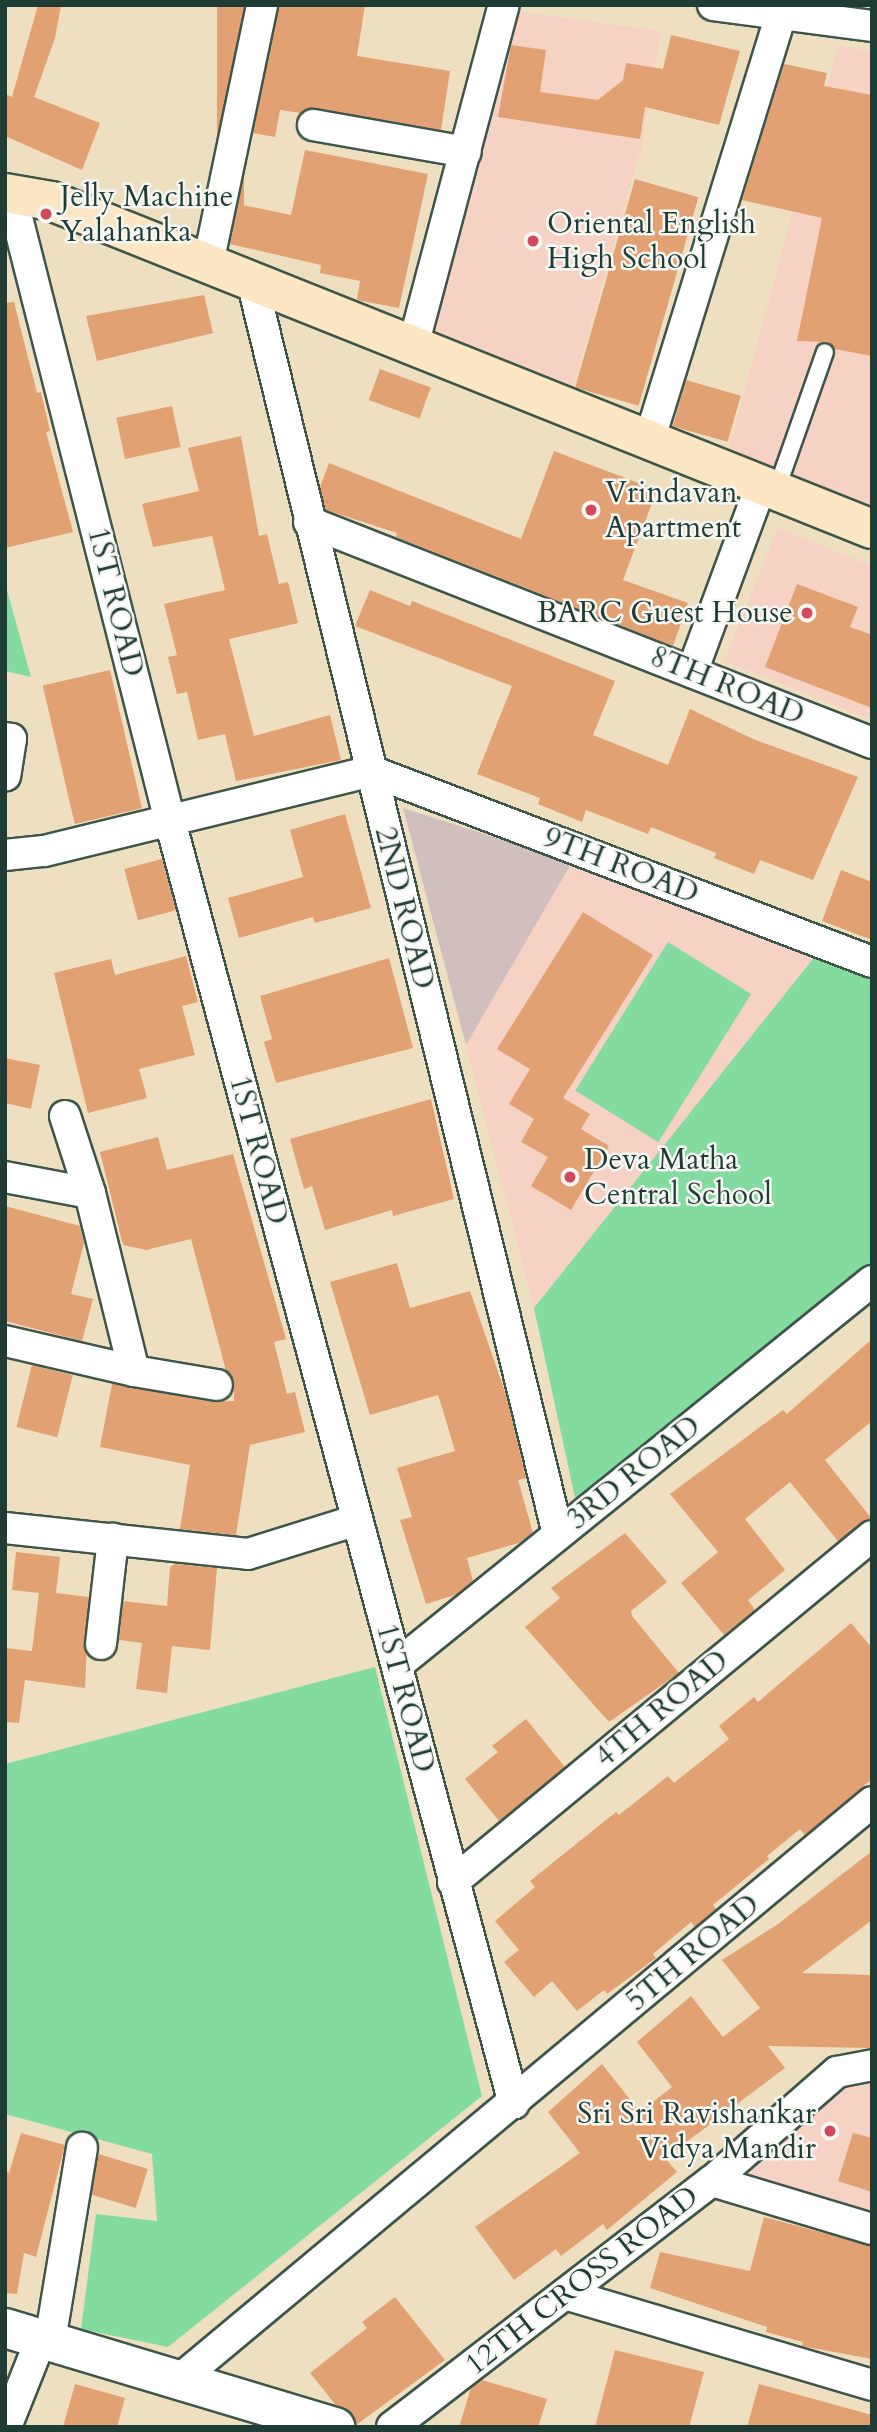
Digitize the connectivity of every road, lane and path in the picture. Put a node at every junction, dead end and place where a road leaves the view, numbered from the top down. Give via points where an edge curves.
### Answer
1 (262, 5) edge
2 (504, 5) edge
3 (713, 5) edge
4 (781, 14) junction
5 (872, 26) edge
6 (313, 125) dead end
7 (466, 152) junction
8 (8, 193) edge
9 (208, 264) junction
10 (252, 281) junction
11 (413, 346) junction
12 (825, 352) dead end
13 (649, 440) junction
14 (769, 488) junction
15 (309, 522) junction
16 (872, 529) edge
17 (692, 672) junction
18 (5, 738) edge
19 (872, 743) edge
20 (371, 771) junction
21 (5, 776) edge
22 (169, 817) junction
23 (5, 855) edge
24 (872, 962) edge
25 (65, 1116) dead end
26 (5, 1177) edge
27 (90, 1194) junction
28 (872, 1281) edge
29 (5, 1340) edge
30 (134, 1371) junction
31 (217, 1385) dead end
32 (357, 1520) junction
33 (5, 1528) edge
34 (558, 1534) junction
35 (872, 1536) edge
36 (113, 1539) junction
37 (101, 1644) dead end
38 (397, 1665) junction
39 (872, 1802) edge
40 (453, 1882) junction
41 (872, 2065) edge
42 (514, 2104) junction
43 (82, 2148) dead end
44 (712, 2181) junction
45 (872, 2229) edge
46 (565, 2294) junction
47 (5, 2328) edge
48 (46, 2340) junction
49 (179, 2380) junction
50 (872, 2385) edge
51 (6, 2427) edge
52 (335, 2427) edge
53 (391, 2427) edge

1 - 9 street
2 - 7 street
3 - 4 street
4 - 5 street
4 - 13 street
6 - 7 street
7 - 11 street
8 - 9 main road via 51,201
8 - 22 street, 1ST ROAD
9 - 10 main road
10 - 11 main road
10 - 15 street, 2ND ROAD
11 - 13 main road
12 - 14 lane
13 - 14 main road
14 - 16 main road
14 - 17 street
15 - 17 street, 8TH ROAD
15 - 20 street, 2ND ROAD
17 - 19 street, 8TH ROAD
18 - 21 street via 11,739
20 - 22 street
20 - 24 street, 9TH ROAD
20 - 34 street, 2ND ROAD
22 - 23 street via 44,851
22 - 32 street, 1ST ROAD
25 - 27 street
26 - 27 street
27 - 30 street
28 - 34 street, 3RD ROAD
29 - 30 street
30 - 31 street
32 - 36 street via 248,1554
32 - 38 street, 1ST ROAD
33 - 36 street
34 - 38 street, 3RD ROAD
35 - 40 street, 4TH ROAD
36 - 37 street
38 - 40 street, 1ST ROAD
39 - 42 street, 5TH ROAD
40 - 42 street, 1ST ROAD
41 - 44 street, 12TH CROSS ROAD via 837,2072
42 - 49 street, 5TH ROAD
43 - 48 street
44 - 45 street
44 - 46 street, 12TH CROSS ROAD
46 - 50 street
46 - 53 street, 12TH CROSS ROAD
47 - 48 street
48 - 49 street
48 - 51 street
49 - 52 street

